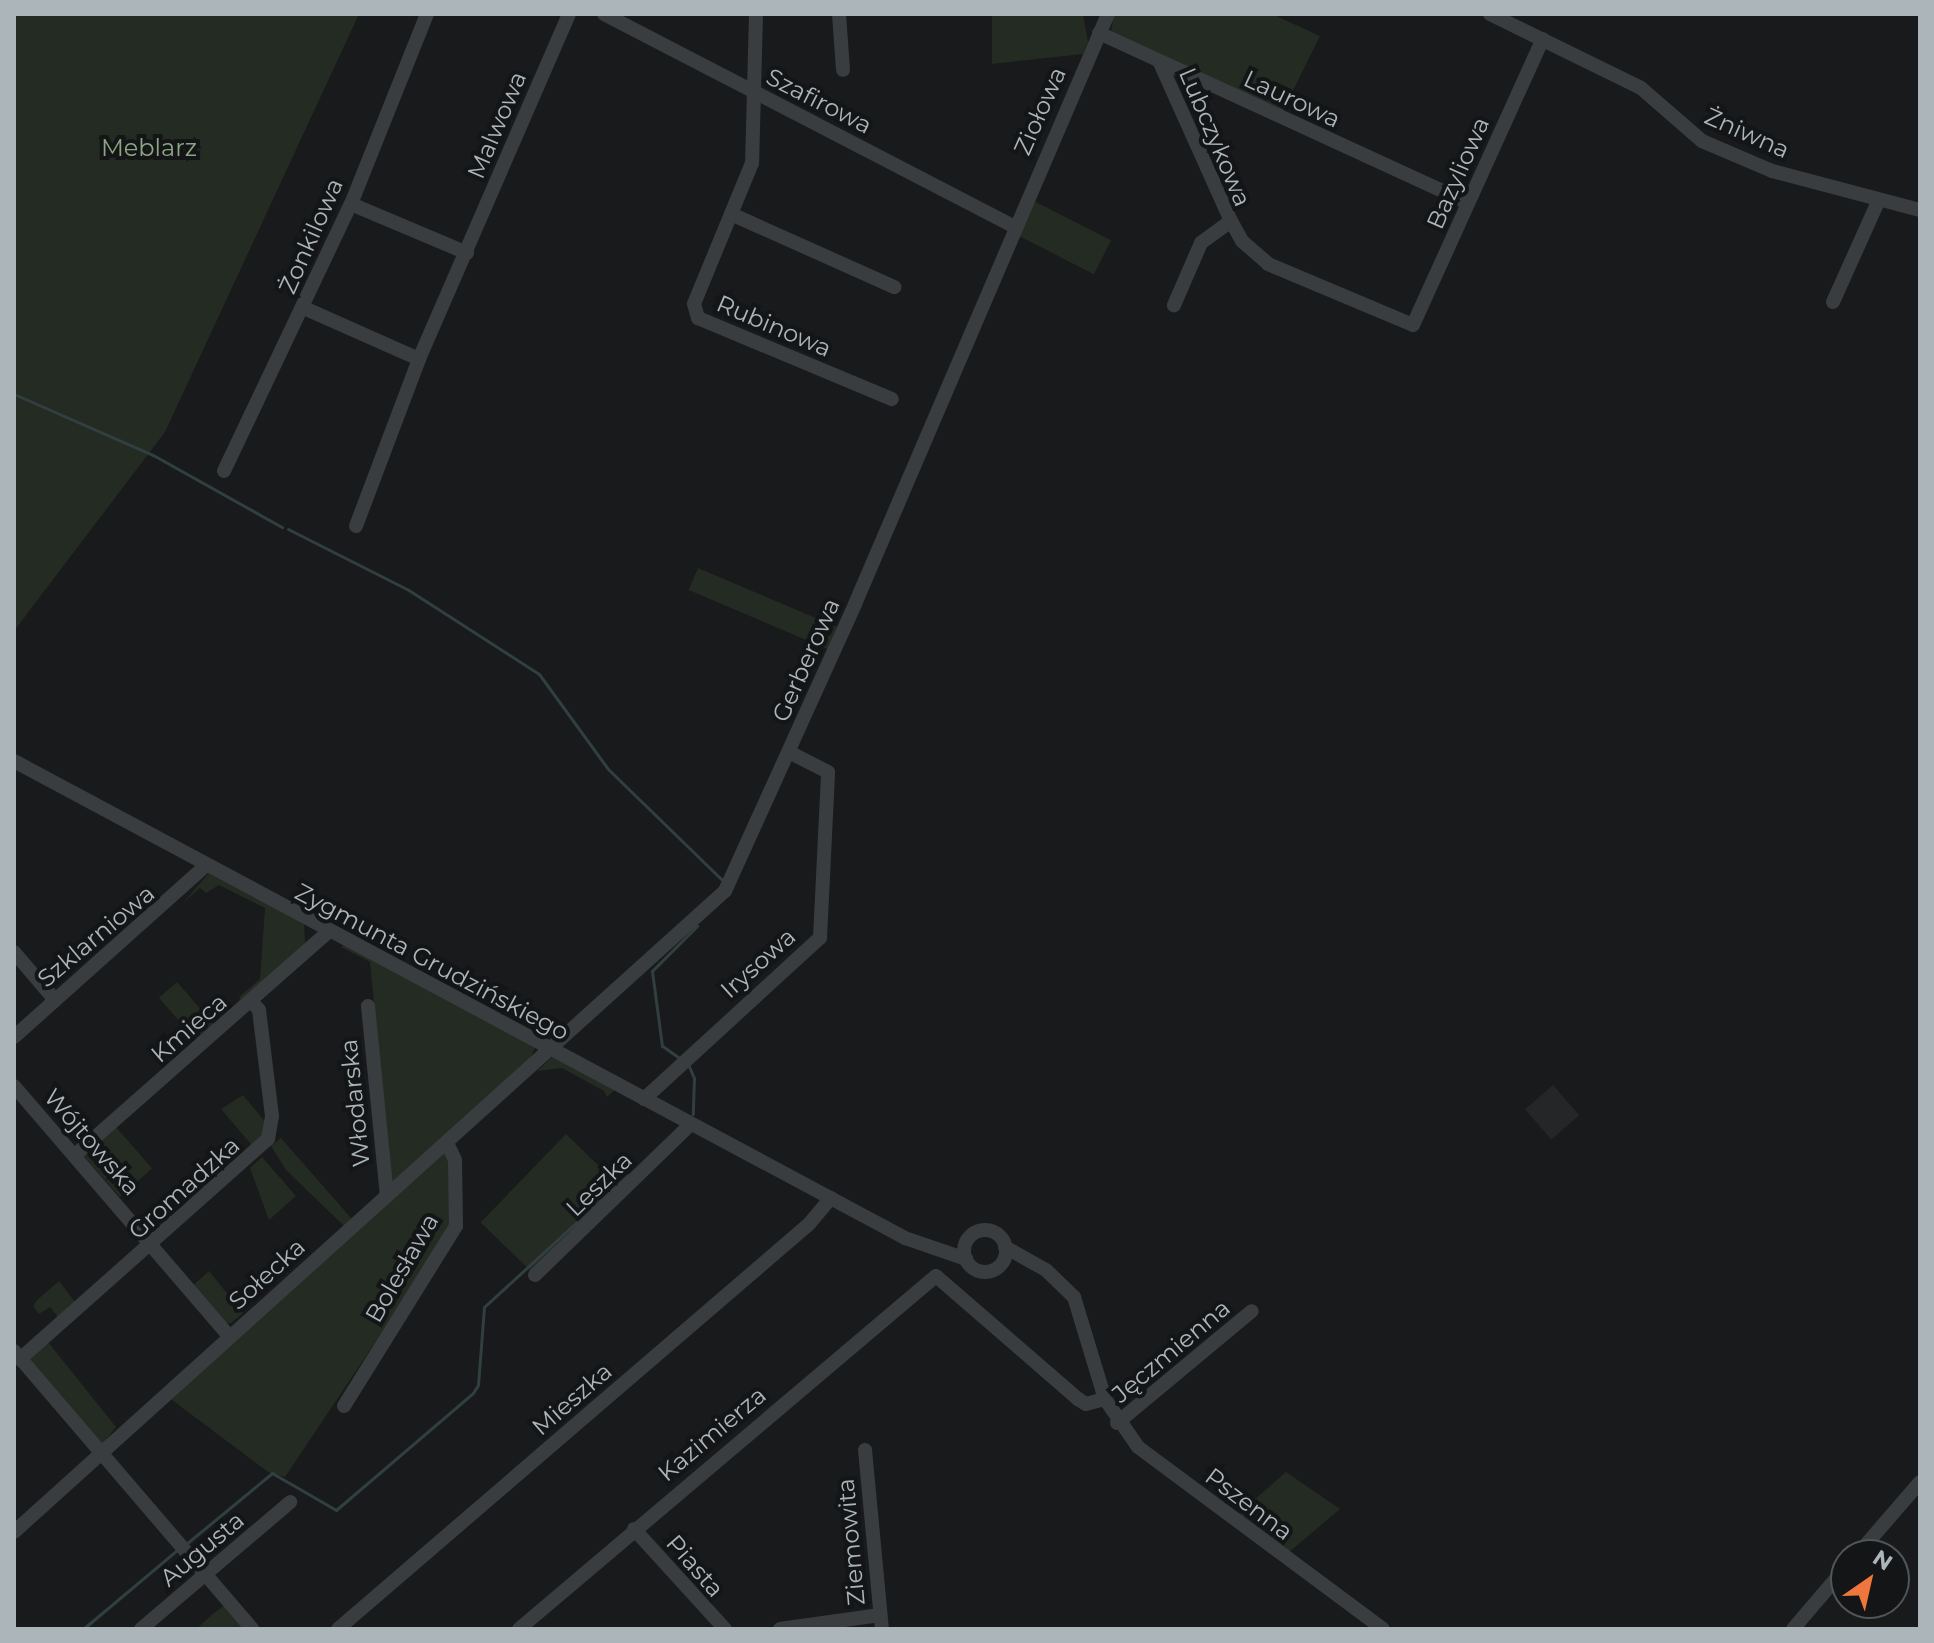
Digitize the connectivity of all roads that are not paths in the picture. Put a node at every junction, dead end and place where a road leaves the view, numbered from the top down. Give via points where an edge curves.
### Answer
1 (427, 14) edge
2 (569, 14) edge
3 (604, 14) edge
4 (756, 14) edge
5 (839, 14) edge
6 (1108, 14) edge
7 (1490, 14) edge
8 (1099, 33) junction
9 (1543, 39) junction
10 (1160, 63) junction
11 (843, 70) dead end
12 (756, 93) junction
13 (1878, 202) junction
14 (1468, 203) junction
15 (351, 204) junction
16 (1920, 210) edge
17 (731, 214) junction
18 (1231, 221) junction
19 (1013, 226) junction
20 (467, 253) junction
21 (894, 287) dead end
22 (1833, 302) dead end
23 (1174, 305) dead end
24 (304, 308) junction
25 (419, 359) junction
26 (892, 399) dead end
27 (224, 471) dead end
28 (356, 526) dead end
29 (789, 752) junction
30 (14, 761) edge
31 (205, 866) junction
32 (328, 932) junction
33 (14, 952) edge
34 (55, 1000) junction
35 (252, 1002) junction
36 (368, 1006) dead end
37 (14, 1037) edge
38 (550, 1050) junction
39 (14, 1086) edge
40 (644, 1099) junction
41 (691, 1124) junction
42 (447, 1143) junction
43 (75, 1155) junction
44 (387, 1196) junction
45 (831, 1198) junction
46 (969, 1239) junction
47 (152, 1246) junction
48 (926, 1247) junction
49 (1005, 1247) junction
50 (966, 1259) junction
51 (1000, 1266) junction
52 (1046, 1270) junction
53 (535, 1275) dead end
54 (1252, 1311) dead end
55 (230, 1337) junction
56 (17, 1355) edge
57 (1105, 1399) junction
58 (344, 1406) dead end
59 (1117, 1423) junction
60 (865, 1450) dead end
61 (98, 1455) junction
62 (1920, 1482) edge
63 (290, 1502) dead end
64 (634, 1529) junction
65 (14, 1532) edge
66 (1871, 1539) edge
67 (205, 1575) junction
68 (1830, 1586) edge
69 (881, 1622) edge
70 (141, 1629) edge
71 (252, 1629) edge
72 (338, 1629) edge
73 (519, 1629) edge
74 (725, 1629) edge
75 (780, 1629) edge
76 (1383, 1629) edge
77 (1793, 1629) edge

1 - 15 street, Żonkilowa
2 - 20 street, Malwowa
3 - 12 street, Szafirowa
4 - 12 street, Rubinowa
5 - 11 street
6 - 8 street, Ziołowa
7 - 9 street, Żniwna
8 - 10 street, Laurowa
8 - 19 street, Ziołowa
9 - 13 street, Żniwna via 1641,88 1702,141 1772,171
9 - 14 street, Bazyliowa
10 - 14 street, Laurowa
10 - 18 street, Lubczykowa
12 - 17 street, Rubinowa via 752,163
12 - 19 street, Szafirowa
13 - 16 street, Żniwna
13 - 22 street
14 - 18 street, Bazyliowa via 1413,325 1268,264 1254,255
15 - 20 street
15 - 24 street, Żonkilowa
17 - 21 street
17 - 26 street, Rubinowa via 694,304 698,318
18 - 23 street, Lubczykowa via 1201,243
19 - 29 street, Gerberowa
20 - 25 street, Malwowa
24 - 25 street
24 - 27 street, Żonkilowa
25 - 28 street, Malwowa
29 - 38 street, Gerberowa via 725,891
29 - 40 street, Irysowa via 828,772 820,938
30 - 31 street, Zygmunta Grudzińskiego
31 - 32 street, Zygmunta Grudzińskiego
31 - 34 street, Szklarniowa
32 - 35 street, Kmieca
32 - 38 street, Zygmunta Grudzińskiego
33 - 34 street
34 - 37 street, Szklarniowa
35 - 43 street, Kmieca
35 - 47 street, Gromadzka via 259,1010 270,1133 255,1154
36 - 44 street, Włodarska
38 - 40 street, Zygmunta Grudzińskiego
38 - 42 street, Sołecka
39 - 43 street, Wójtowska
40 - 41 street, Zygmunta Grudzińskiego
41 - 45 street, Zygmunta Grudzińskiego
41 - 53 street, Leszka
42 - 44 street, Sołecka
42 - 58 street, Bolesława via 455,1160 456,1226
43 - 47 street, Wójtowska
44 - 55 street, Sołecka
45 - 48 street
45 - 72 street, Mieszka via 809,1224
46 - 48 street, Pszenna
46 - 49 street, Pszenna via 990,1231
46 - 50 street
47 - 55 street, Wójtowska
47 - 56 street, Gromadzka
48 - 50 street
49 - 51 street
49 - 52 street, Pszenna
50 - 51 street via 981,1272
51 - 52 street
52 - 57 street, Pszenna via 1074,1297
54 - 59 street, Jęczmienna
55 - 61 street, Sołecka
56 - 61 street
57 - 59 street, Pszenna
57 - 64 street, Kazimierza via 1086,1404 936,1276
59 - 76 street, Pszenna via 1155,1462
60 - 69 street, Ziemowita
61 - 65 street, Sołecka
61 - 67 street
62 - 66 street
63 - 67 street, Augusta
64 - 73 street, Kazimierza
64 - 74 street, Piasta
67 - 70 street, Augusta
67 - 71 street
68 - 77 street
69 - 75 street

